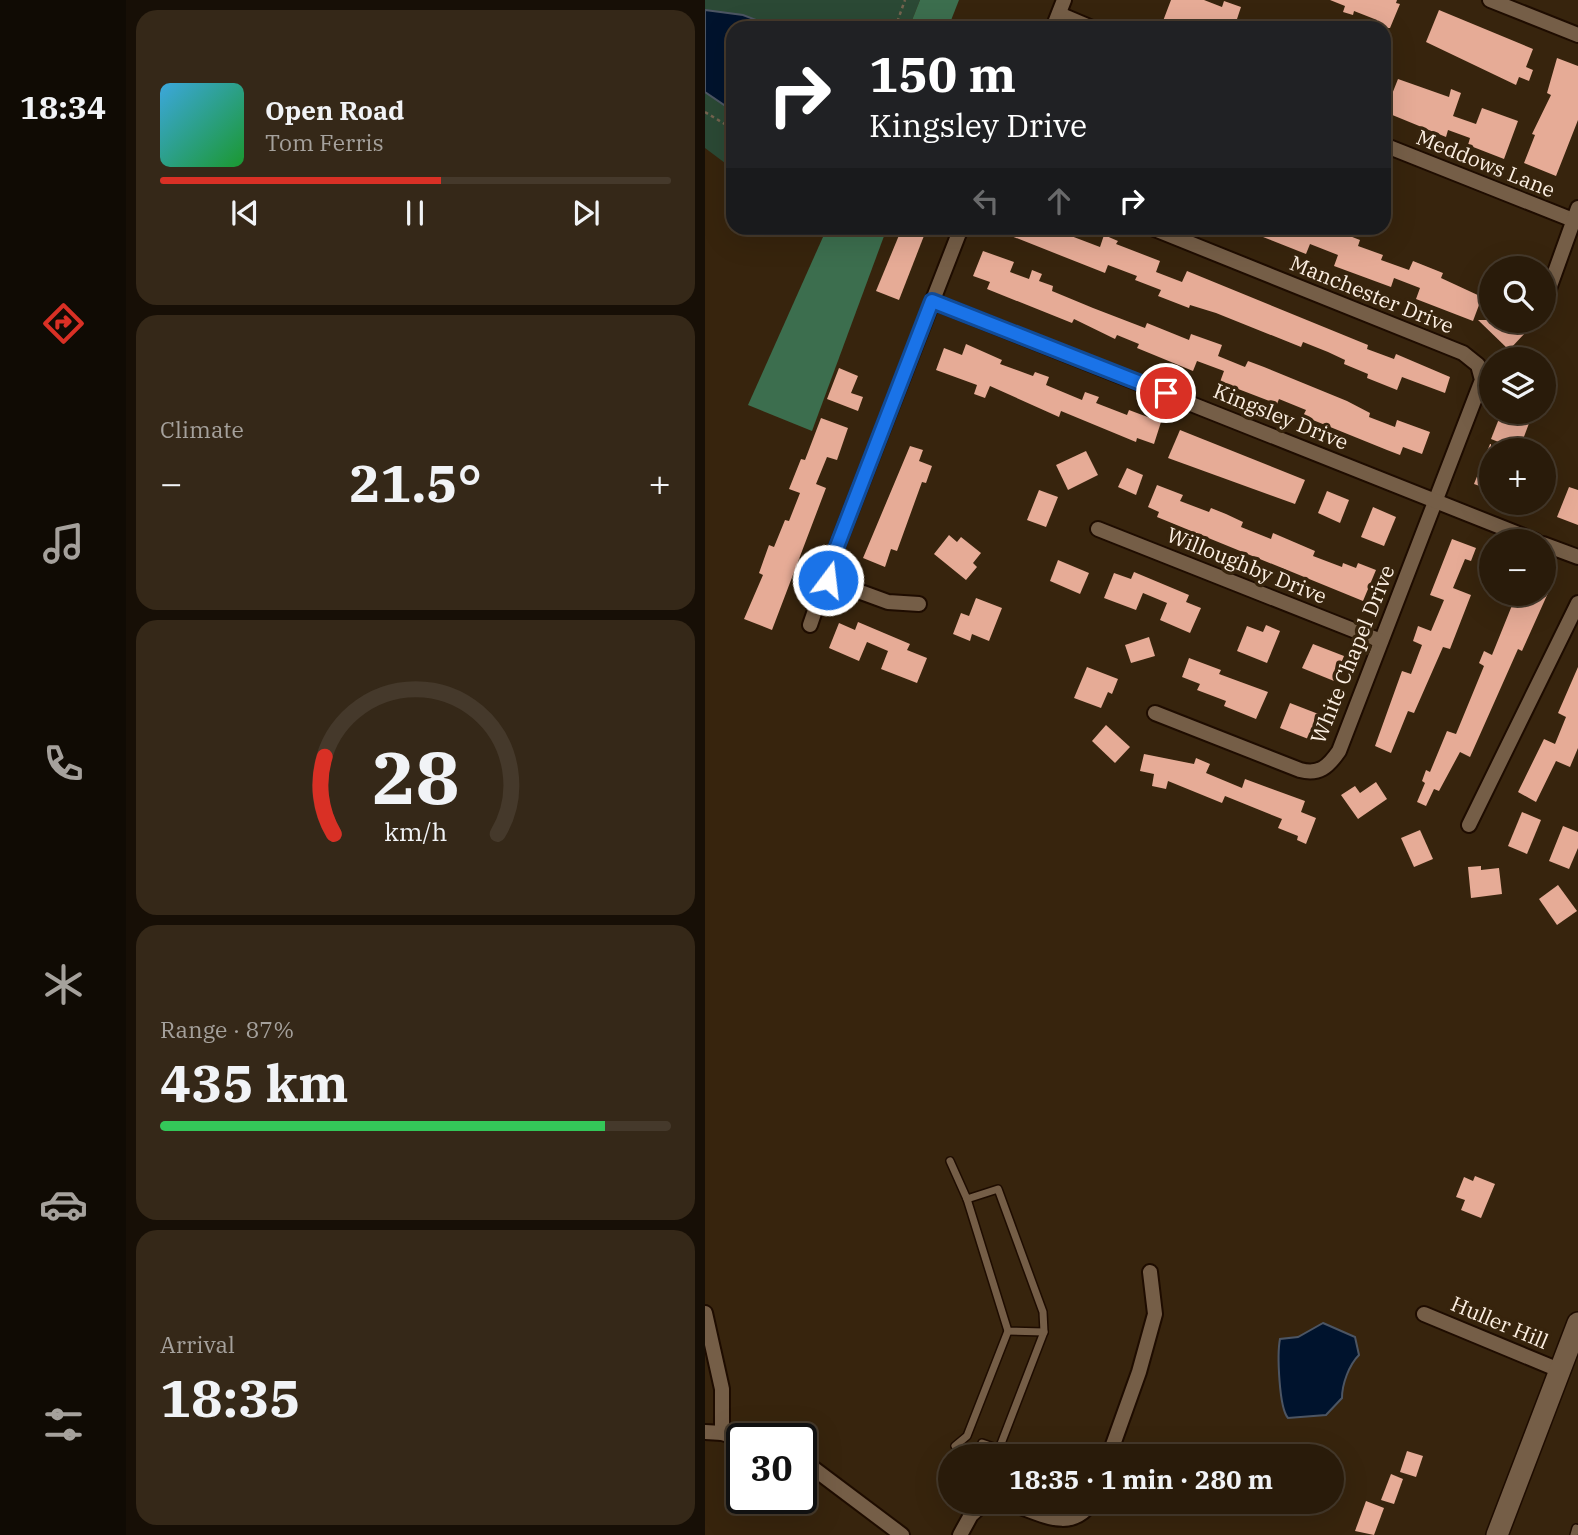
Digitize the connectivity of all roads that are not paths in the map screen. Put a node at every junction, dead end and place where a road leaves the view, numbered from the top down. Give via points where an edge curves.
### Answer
1 (1064, 0) edge
2 (1490, 0) edge
3 (1056, 21) edge
4 (1578, 35) edge
5 (1391, 148) edge
6 (1575, 214) edge
7 (958, 235) edge
8 (1169, 235) edge
9 (1556, 267) edge
10 (932, 301) junction
11 (1435, 501) junction
12 (1098, 529) dead end
13 (1506, 529) edge
14 (1556, 549) edge
15 (1578, 557) edge
16 (828, 580) junction
17 (1578, 603) edge
18 (919, 604) dead end
19 (810, 625) dead end
20 (1381, 641) junction
21 (1155, 713) dead end
22 (1469, 825) dead end
23 (950, 1161) dead end
24 (966, 1199) junction
25 (1150, 1272) dead end
26 (705, 1313) edge
27 (1424, 1314) dead end
28 (1578, 1323) edge
29 (1008, 1331) junction
30 (1043, 1332) junction
31 (1559, 1370) junction
32 (705, 1433) edge
33 (722, 1433) junction
34 (726, 1434) edge
35 (967, 1436) junction
36 (957, 1444) edge
37 (982, 1444) edge
38 (1001, 1444) edge
39 (1113, 1444) edge
40 (817, 1471) edge
41 (974, 1514) edge
42 (1040, 1514) edge
43 (1082, 1514) edge
44 (902, 1535) edge
45 (960, 1535) edge
46 (1497, 1535) edge

1 - 3 street
2 - 4 street
5 - 6 street, Meddows Lane
6 - 9 street
7 - 10 street
8 - 11 street, Manchester Drive via 1472,358 1481,372 1479,391
10 - 11 street, Kingsley Drive
10 - 16 street
11 - 13 street, Kingsley Drive
11 - 20 street, White Chapel Drive
12 - 20 street, Willoughby Drive
14 - 15 street
16 - 18 street via 888,602
16 - 19 street
17 - 22 street
20 - 21 street, White Chapel Drive via 1339,751 1317,772 1299,770
23 - 24 lane
24 - 29 lane
24 - 30 lane via 998,1189 1043,1312
25 - 39 street via 1155,1314
26 - 33 street via 722,1389
27 - 31 street, Huller Hill
28 - 31 street
29 - 30 lane
29 - 35 lane
30 - 38 lane
31 - 46 street
32 - 33 street
33 - 34 street
35 - 36 lane
35 - 37 lane
40 - 44 street
41 - 45 street
42 - 43 street via 1063,1522

